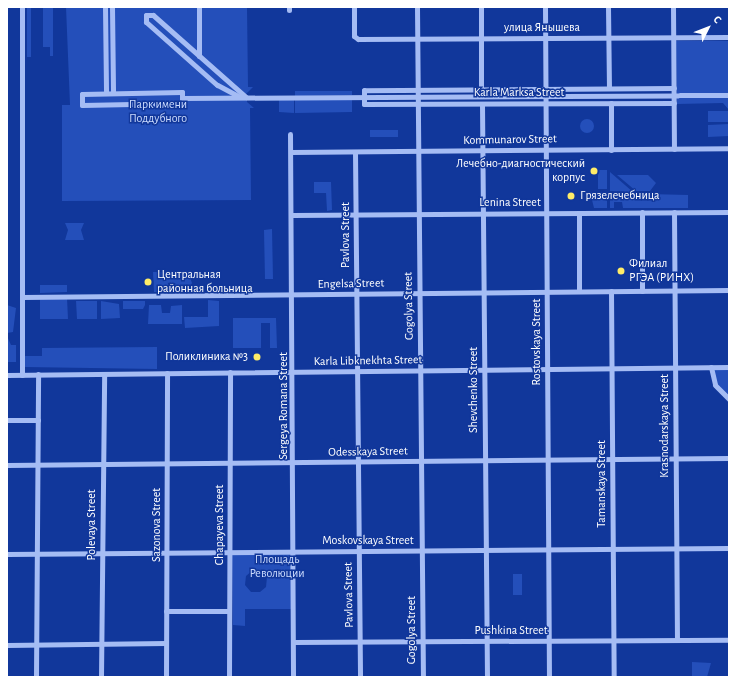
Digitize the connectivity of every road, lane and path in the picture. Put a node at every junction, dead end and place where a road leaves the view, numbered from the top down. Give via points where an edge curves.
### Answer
1 (22, 7) edge
2 (105, 7) edge
3 (112, 7) edge
4 (199, 7) edge
5 (354, 7) edge
6 (417, 7) edge
7 (481, 7) edge
8 (545, 7) edge
9 (608, 7) edge
10 (673, 7) edge
11 (729, 37) edge
12 (545, 38) junction
13 (609, 38) junction
14 (673, 38) junction
15 (417, 39) junction
16 (481, 39) junction
17 (199, 56) junction
18 (608, 88) junction
19 (674, 88) junction
20 (481, 89) junction
21 (546, 89) junction
22 (418, 90) junction
23 (106, 93) junction
24 (113, 93) junction
25 (677, 95) junction
26 (729, 95) edge
27 (418, 96) junction
28 (546, 96) junction
29 (243, 97) junction
30 (364, 97) junction
31 (182, 101) junction
32 (546, 103) junction
33 (610, 103) junction
34 (674, 103) junction
35 (418, 104) junction
36 (482, 104) junction
37 (290, 134) dead end
38 (729, 148) edge
39 (674, 149) junction
40 (546, 150) junction
41 (611, 150) junction
42 (418, 151) junction
43 (482, 151) junction
44 (291, 152) junction
45 (355, 152) junction
46 (642, 212) junction
47 (674, 212) junction
48 (729, 212) edge
49 (483, 213) junction
50 (546, 213) junction
51 (579, 213) junction
52 (292, 214) junction
53 (356, 214) junction
54 (419, 214) junction
55 (674, 290) junction
56 (729, 290) edge
57 (611, 291) junction
58 (642, 291) junction
59 (484, 292) junction
60 (547, 292) junction
61 (579, 292) junction
62 (419, 293) junction
63 (293, 294) junction
64 (356, 294) junction
65 (22, 298) junction
66 (675, 367) junction
67 (711, 367) junction
68 (729, 367) edge
69 (611, 368) junction
70 (548, 369) junction
71 (420, 370) junction
72 (484, 370) junction
73 (357, 371) junction
74 (230, 372) junction
75 (294, 372) junction
76 (167, 373) junction
77 (38, 374) junction
78 (104, 374) junction
79 (7, 375) edge
80 (22, 375) junction
81 (729, 399) edge
82 (7, 420) edge
83 (38, 420) junction
84 (676, 458) junction
85 (729, 458) edge
86 (612, 459) junction
87 (485, 460) junction
88 (548, 460) junction
89 (422, 461) junction
90 (358, 462) junction
91 (230, 463) junction
92 (294, 463) junction
93 (38, 464) junction
94 (103, 464) junction
95 (167, 464) junction
96 (7, 465) edge
97 (729, 548) edge
98 (613, 549) junction
99 (676, 549) junction
100 (486, 550) junction
101 (549, 550) junction
102 (358, 551) junction
103 (422, 551) junction
104 (167, 552) junction
105 (229, 552) junction
106 (294, 552) junction
107 (37, 553) junction
108 (102, 553) junction
109 (7, 554) edge
110 (166, 611) junction
111 (230, 611) junction
112 (614, 640) junction
113 (677, 640) junction
114 (729, 640) edge
115 (422, 641) junction
116 (486, 641) junction
117 (549, 641) junction
118 (293, 642) junction
119 (359, 642) junction
120 (166, 643) junction
121 (7, 644) edge
122 (36, 644) junction
123 (102, 644) junction
124 (36, 677) edge
125 (101, 677) edge
126 (166, 677) edge
127 (229, 677) edge
128 (293, 677) edge
129 (360, 677) edge
130 (423, 677) edge
131 (487, 677) edge
132 (549, 677) edge
133 (614, 677) edge

1 - 65 street
2 - 23 street
3 - 24 street
4 - 17 street
5 - 15 street, улица Янышева via 356,38
6 - 15 street, Gogolya Street
7 - 16 street
8 - 12 street, Rostovskaya Street
9 - 13 street
10 - 14 street
11 - 14 street, улица Янышева
12 - 13 street, улица Янышева
12 - 16 street, улица Янышева
12 - 21 street, Rostovskaya Street
13 - 14 street, улица Янышева
13 - 18 street
14 - 19 street
15 - 16 street, улица Янышева
15 - 22 street, Gogolya Street
16 - 20 street
17 - 29 street
17 - 29 street via 148,14 145,19 151,26 217,84
18 - 19 street, Karla Marksa Street
18 - 21 street, Karla Marksa Street
19 - 25 street
20 - 21 street, Karla Marksa Street
20 - 22 street, Karla Marksa Street
21 - 28 street, Rostovskaya Street
22 - 27 street, Gogolya Street
22 - 30 street, Karla Marksa Street via 364,90
23 - 24 street
23 - 31 street via 82,94 82,105
24 - 31 street via 182,92
25 - 26 street
25 - 28 street
25 - 34 street
27 - 28 street
27 - 30 street
27 - 35 street, Gogolya Street
28 - 32 street, Rostovskaya Street
29 - 30 street
29 - 31 street
30 - 35 street, Karla Marksa Street via 364,104
32 - 33 street, Karla Marksa Street
32 - 36 street, Karla Marksa Street
32 - 40 street, Rostovskaya Street
33 - 34 street, Karla Marksa Street
33 - 41 street
34 - 39 street
35 - 36 street, Karla Marksa Street
35 - 42 street, Gogolya Street
36 - 43 street, Shevchenko Street
37 - 44 street, Sergeya Romana Street
38 - 39 street, Kommunarov Street
39 - 41 street, Kommunarov Street
40 - 41 street, Kommunarov Street
40 - 43 street, Kommunarov Street
40 - 50 street, Rostovskaya Street
42 - 43 street, Kommunarov Street
42 - 45 street, Kommunarov Street
42 - 54 street, Gogolya Street
43 - 49 street, Shevchenko Street
44 - 45 street, Kommunarov Street
44 - 52 street, Sergeya Romana Street
45 - 53 street, Pavlova Street
46 - 47 street, Lenina Street
46 - 51 street, Lenina Street
46 - 58 street
47 - 48 street, Lenina Street
47 - 55 street, Krasnodarskaya Street
49 - 50 street, Lenina Street
49 - 54 street, Lenina Street
49 - 59 street, Shevchenko Street
50 - 51 street, Lenina Street
50 - 60 street, Rostovskaya Street
51 - 61 street
52 - 53 street, Lenina Street
52 - 63 street, Sergeya Romana Street
53 - 54 street, Lenina Street
53 - 64 street, Pavlova Street
54 - 62 street, Gogolya Street
55 - 56 street, Engelsa Street
55 - 58 street, Engelsa Street
55 - 66 street, Krasnodarskaya Street
57 - 58 street, Engelsa Street
57 - 61 street, Engelsa Street
57 - 69 street, Tamanskaya Street
59 - 60 street, Engelsa Street
59 - 62 street, Engelsa Street
59 - 72 street, Shevchenko Street
60 - 61 street, Engelsa Street
60 - 70 street, Rostovskaya Street
62 - 64 street, Engelsa Street
62 - 71 street, Gogolya Street
63 - 64 street, Engelsa Street
63 - 65 street, Engelsa Street
63 - 75 street, Sergeya Romana Street
64 - 73 street, Pavlova Street
65 - 80 street
66 - 67 street, Karla Libknekhta Street
66 - 69 street, Karla Libknekhta Street
66 - 84 street, Krasnodarskaya Street
67 - 68 street, Karla Libknekhta Street
67 - 81 street via 715,385
69 - 70 street, Karla Libknekhta Street
69 - 86 street, Tamanskaya Street
70 - 72 street, Karla Libknekhta Street
70 - 88 street, Rostovskaya Street
71 - 72 street, Karla Libknekhta Street
71 - 73 street, Karla Libknekhta Street
71 - 89 street, Gogolya Street
72 - 87 street, Shevchenko Street
73 - 75 street, Karla Libknekhta Street
73 - 90 street, Pavlova Street
74 - 75 street, Karla Libknekhta Street
74 - 76 street, Karla Libknekhta Street
74 - 91 street, Chapayeva Street
75 - 92 street, Sergeya Romana Street
76 - 78 street, Karla Libknekhta Street
76 - 95 street, Sazonova Street
77 - 78 street, Karla Libknekhta Street
77 - 80 street, Karla Libknekhta Street
77 - 83 street
78 - 94 street, Polevaya Street
79 - 80 street, Karla Libknekhta Street
82 - 83 street
83 - 93 street
84 - 85 street, Odesskaya Street
84 - 86 street, Odesskaya Street
84 - 99 street, Krasnodarskaya Street
86 - 88 street, Odesskaya Street
86 - 98 street, Tamanskaya Street
87 - 88 street, Odesskaya Street
87 - 89 street, Odesskaya Street
87 - 100 street, Shevchenko Street
88 - 101 street, Rostovskaya Street
89 - 90 street, Odesskaya Street
89 - 103 street, Gogolya Street
90 - 92 street, Odesskaya Street
90 - 102 street, Pavlova Street
91 - 92 street, Odesskaya Street
91 - 95 street, Odesskaya Street
91 - 105 street, Chapayeva Street
92 - 106 street, Sergeya Romana Street
93 - 94 street, Odesskaya Street
93 - 96 street, Odesskaya Street
93 - 107 street
94 - 95 street, Odesskaya Street
94 - 108 street, Polevaya Street
95 - 104 street, Sazonova Street
97 - 99 street, Moskovskaya Street
98 - 99 street, Moskovskaya Street
98 - 101 street, Moskovskaya Street
98 - 112 street, Tamanskaya Street
99 - 113 street, Krasnodarskaya Street
100 - 101 street, Moskovskaya Street
100 - 103 street, Moskovskaya Street
100 - 116 street, Shevchenko Street
101 - 117 street, Rostovskaya Street
102 - 103 street, Moskovskaya Street
102 - 106 street, Moskovskaya Street
102 - 119 street, Pavlova Street
103 - 115 street, Gogolya Street
104 - 105 street, Moskovskaya Street
104 - 108 street, Moskovskaya Street
104 - 110 street, Sazonova Street
105 - 106 street, Moskovskaya Street
105 - 111 street, Chapayeva Street
106 - 118 street, Sergeya Romana Street
107 - 108 street, Moskovskaya Street
107 - 109 street, Moskovskaya Street
107 - 122 street
108 - 123 street, Polevaya Street
110 - 111 street
110 - 120 street, Sazonova Street
111 - 127 street, Chapayeva Street
112 - 113 street, Pushkina Street
112 - 117 street, Pushkina Street
112 - 133 street, Tamanskaya Street
113 - 114 street, Pushkina Street
115 - 116 street, Pushkina Street
115 - 119 street, Pushkina Street
115 - 130 street, Gogolya Street
116 - 117 street, Pushkina Street
116 - 131 street, Shevchenko Street
117 - 132 street, Rostovskaya Street
118 - 119 street, Pushkina Street
118 - 128 street, Sergeya Romana Street
119 - 129 street, Pavlova Street
120 - 123 street
120 - 126 street, Sazonova Street
121 - 122 street
122 - 123 street
122 - 124 street
123 - 125 street, Polevaya Street

